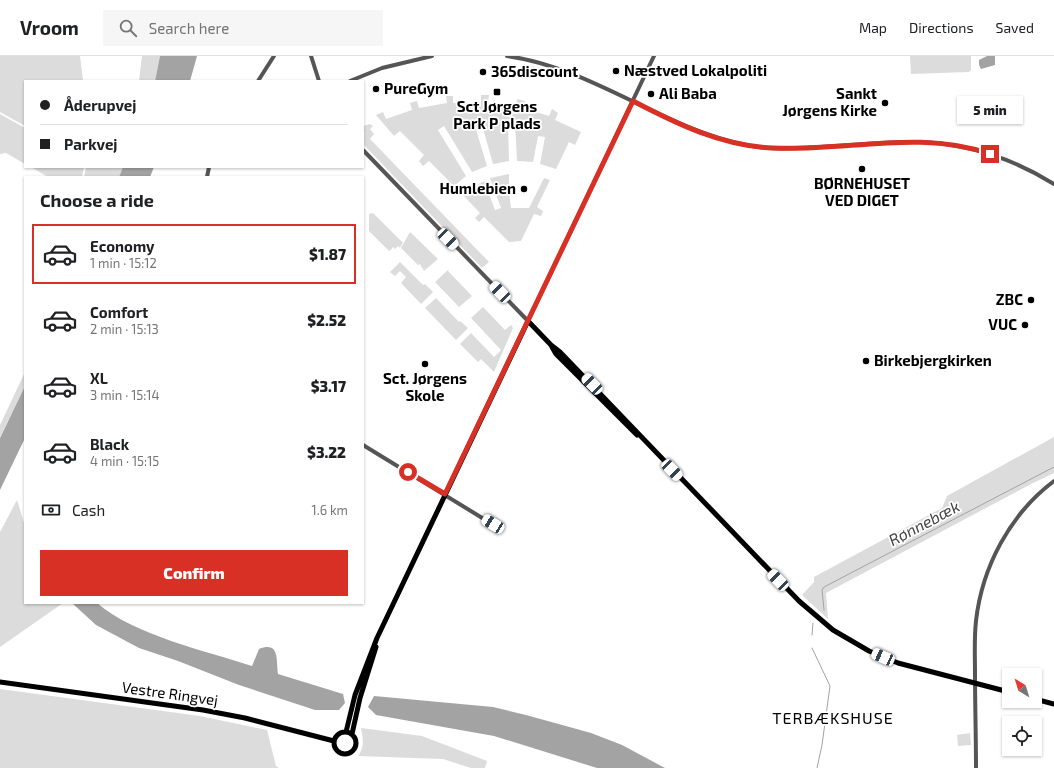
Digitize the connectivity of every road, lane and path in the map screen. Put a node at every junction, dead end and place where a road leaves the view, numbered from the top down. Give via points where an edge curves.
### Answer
1 (274, 56) edge
2 (311, 56) edge
3 (432, 56) edge
4 (507, 56) edge
5 (654, 56) edge
6 (259, 80) edge
7 (319, 80) edge
8 (352, 80) edge
9 (633, 101) junction
10 (364, 151) edge
11 (1054, 184) edge
12 (528, 321) junction
13 (364, 446) edge
14 (1054, 481) edge
15 (445, 494) junction
16 (497, 527) dead end
17 (386, 619) junction
18 (0, 682) edge
19 (975, 684) junction
20 (1002, 690) edge
21 (1042, 701) edge
22 (1054, 704) edge
23 (346, 732) junction
24 (352, 734) junction
25 (334, 740) junction
26 (976, 768) edge

1 - 6 street
2 - 7 street
3 - 8 street via 382,68
4 - 9 street via 555,67
5 - 9 street
9 - 11 street via 686,127 748,146 786,149 906,142 939,143 998,156
9 - 12 street
10 - 12 street
12 - 15 main road
12 - 19 main road via 551,345 556,354 799,601 833,630 883,657
13 - 15 street
14 - 19 street via 1019,516 988,569 976,622
15 - 16 street
15 - 17 main road
17 - 23 main road via 359,681
17 - 24 main road via 360,698
18 - 25 main road, Vestre Ringvej via 203,710
19 - 20 main road
19 - 26 street
21 - 22 main road
23 - 24 main road
23 - 25 main road via 340,733
24 - 25 main road via 357,744 350,754 338,752 334,747

